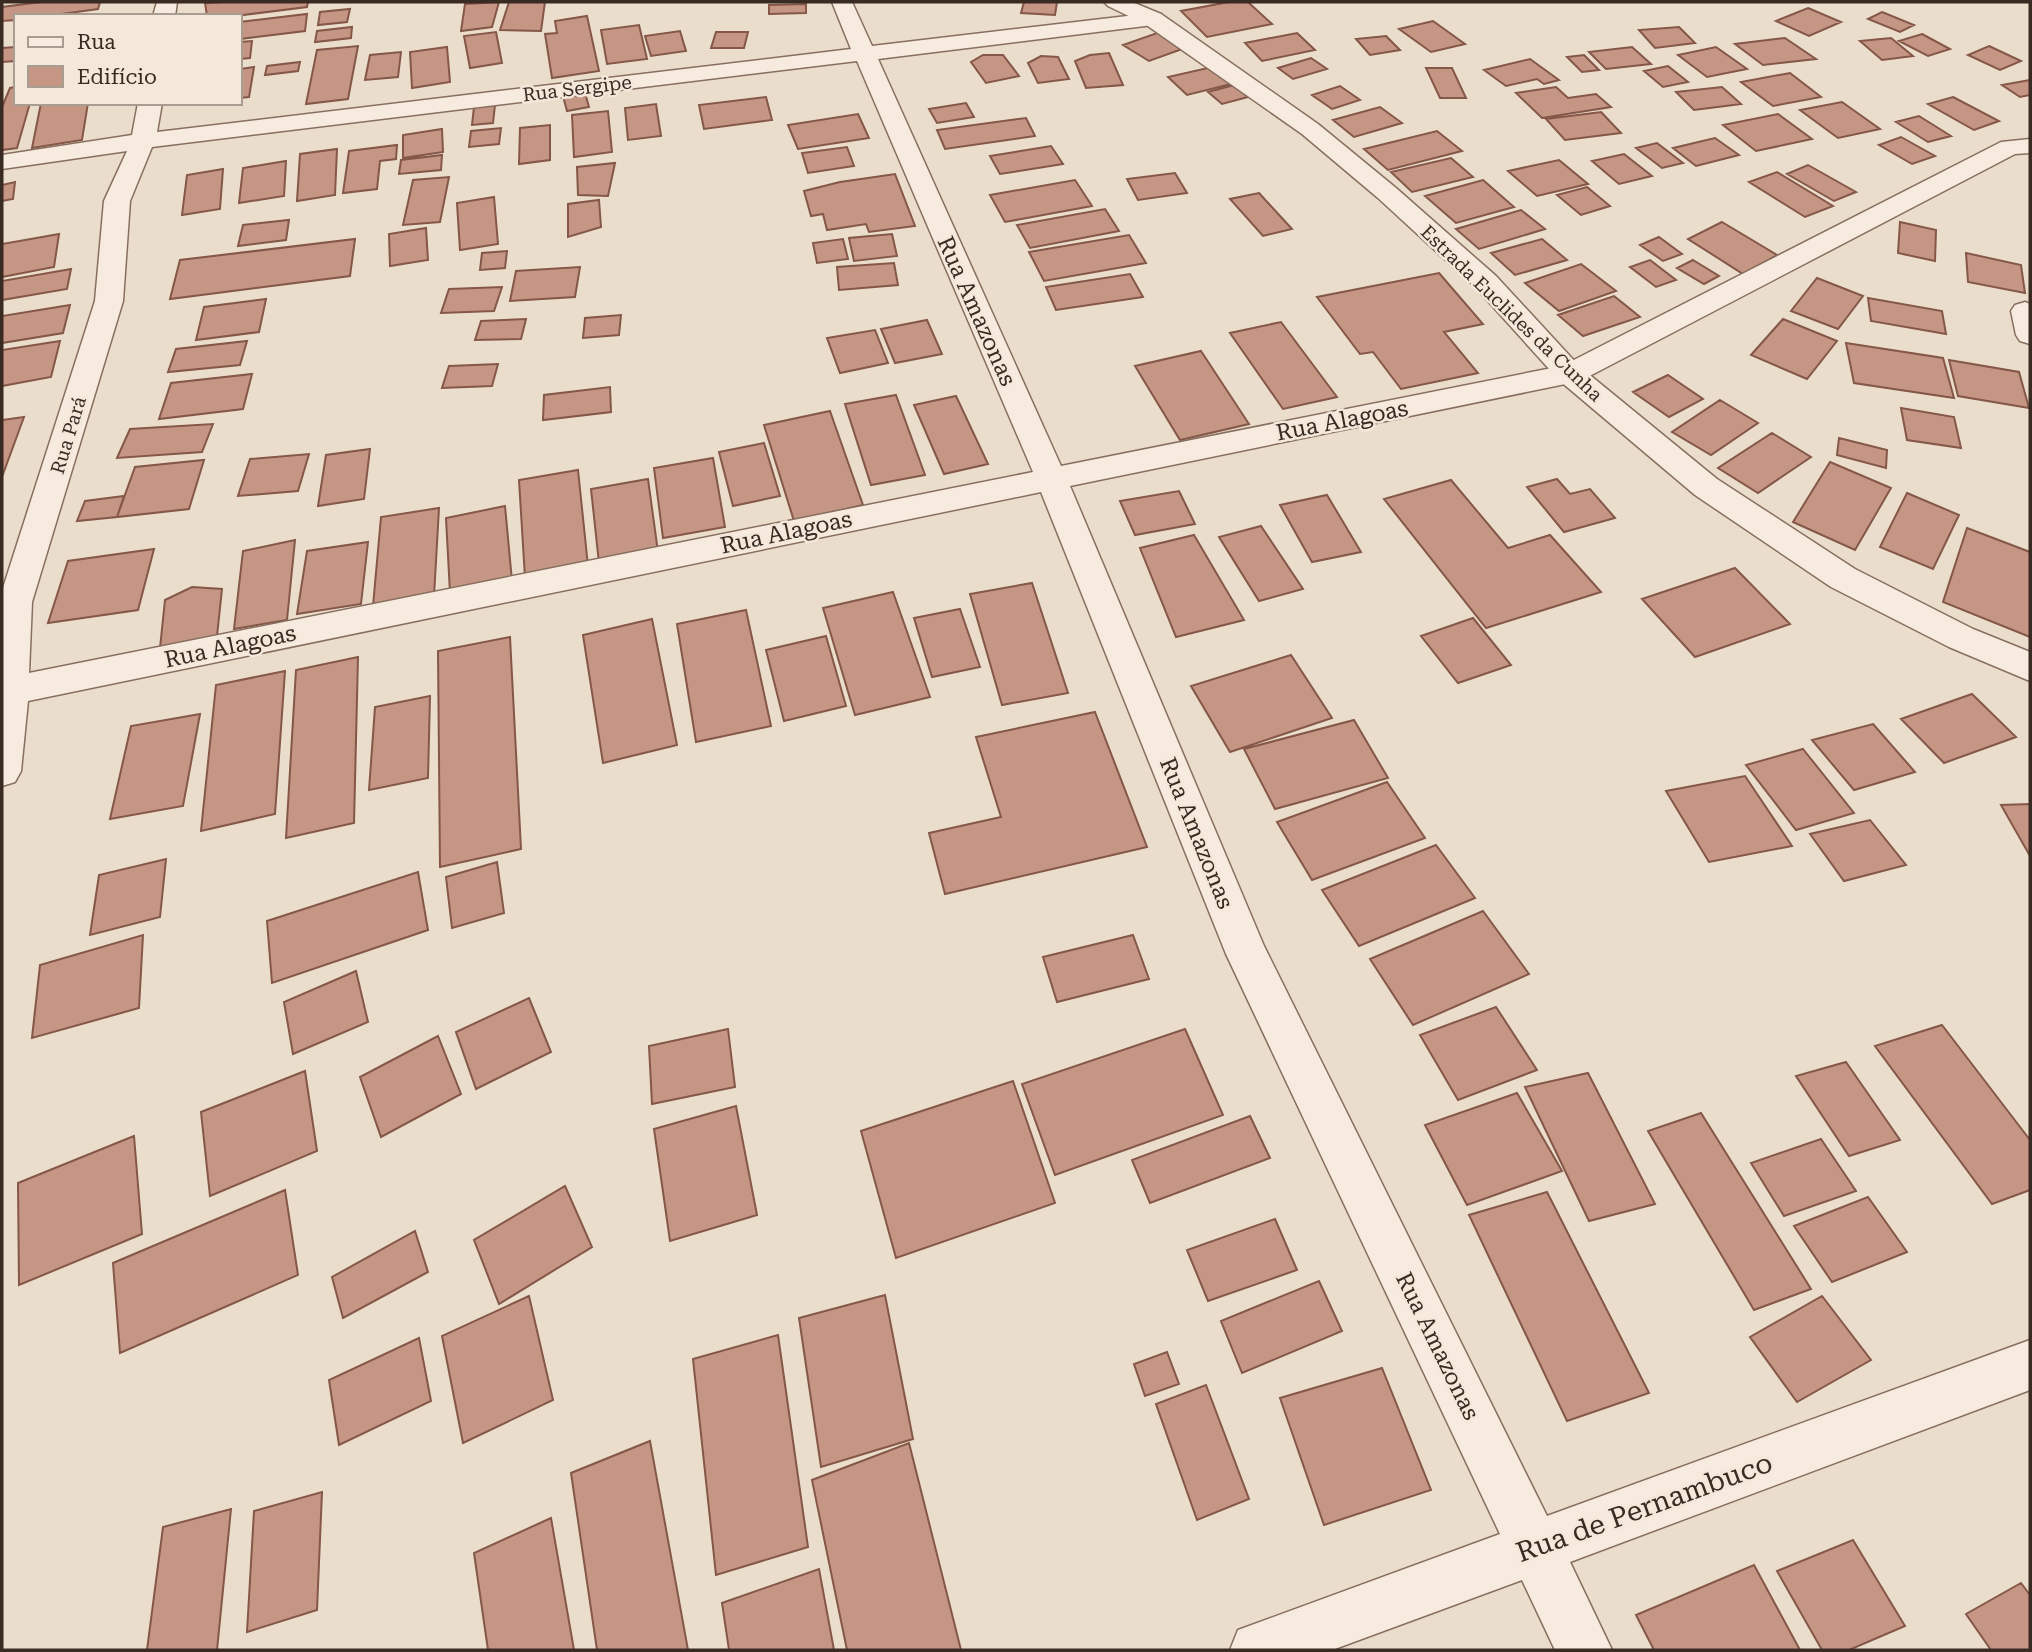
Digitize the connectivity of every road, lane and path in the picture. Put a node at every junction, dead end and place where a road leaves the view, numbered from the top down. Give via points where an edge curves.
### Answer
1 (842, 2) edge
2 (1115, 2) edge
3 (1153, 19) junction
4 (863, 53) junction
5 (150, 105) edge
6 (143, 141) junction
7 (2030, 145) edge
8 (2, 162) edge
9 (1570, 374) junction
10 (1051, 478) junction
11 (2030, 667) edge
12 (6, 691) edge
13 (2, 771) edge
14 (2030, 1365) edge
15 (1536, 1547) junction
16 (1258, 1650) edge
17 (1584, 1650) edge

1 - 4 street, Rua Amazonas
2 - 3 street, Estrada Euclides da Cunha
3 - 4 street, Rua Sergipe
3 - 9 street, Estrada Euclides da Cunha via 1310,129 1387,193 1486,282
4 - 6 street, Rua Sergipe
4 - 10 street, Rua Amazonas
5 - 6 street, Rua Pará
6 - 8 street, Rua Sergipe
6 - 12 street, Rua Pará via 117,201 109,301 15,602
7 - 9 street, Rua Alagoas via 2010,147
9 - 10 street, Rua Alagoas
9 - 11 street, Estrada Euclides da Cunha via 1706,487 1843,578
10 - 12 street, Rua Alagoas
10 - 15 street, Rua Amazonas via 1247,954
12 - 13 street, Rua Pará
14 - 15 street, Rua de Pernambuco
15 - 16 street, Rua de Pernambuco
15 - 17 street, Rua Amazonas

